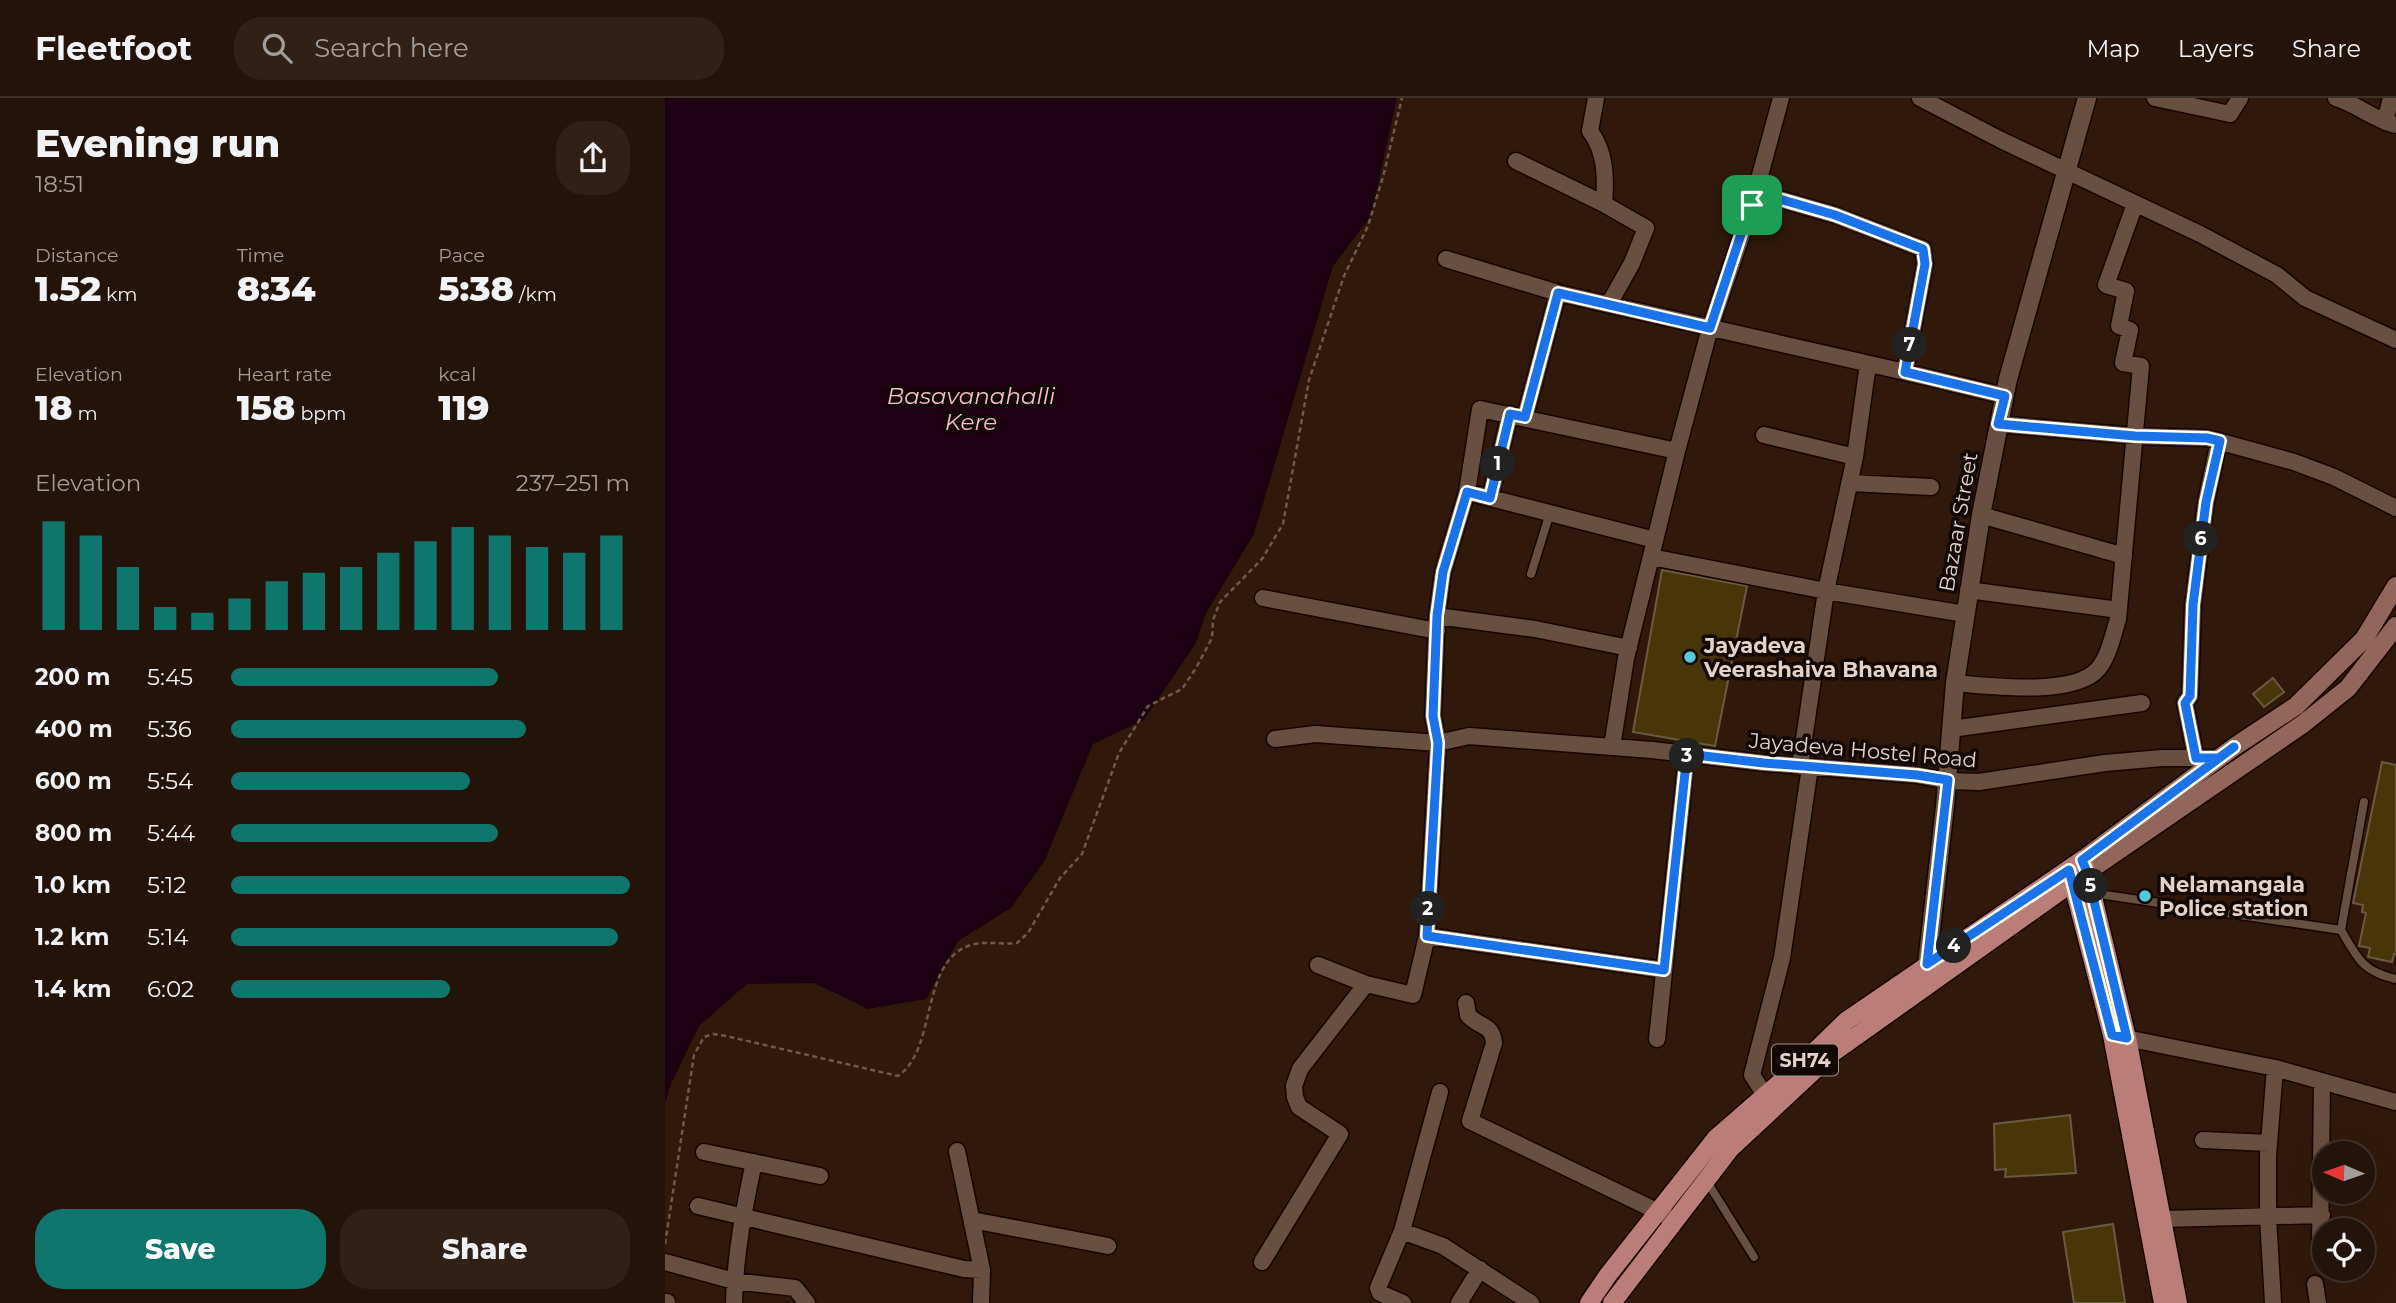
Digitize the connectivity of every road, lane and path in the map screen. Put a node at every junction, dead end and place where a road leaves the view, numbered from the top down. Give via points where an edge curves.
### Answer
1 (1402, 98) edge
2 (1596, 98) edge
3 (1781, 98) edge
4 (1920, 98) edge
5 (2087, 98) edge
6 (2155, 98) edge
7 (2240, 98) edge
8 (2336, 98) edge
9 (2391, 98) edge
10 (2390, 123) edge
11 (1516, 161) dead end
12 (2067, 171) junction
13 (1755, 192) junction
14 (1604, 204) junction
15 (2135, 204) junction
16 (1447, 259) dead end
17 (1558, 293) junction
18 (1609, 304) junction
19 (1710, 328) junction
20 (2396, 340) edge
21 (1868, 365) junction
22 (1905, 372) junction
23 (2005, 396) junction
24 (1518, 416) junction
25 (1998, 424) junction
26 (1764, 435) dead end
27 (2135, 436) junction
28 (2220, 441) junction
29 (1677, 452) junction
30 (1855, 457) junction
31 (1850, 482) junction
32 (1931, 487) dead end
33 (1467, 492) junction
34 (1490, 498) junction
35 (2396, 508) edge
36 (1550, 513) junction
37 (1981, 514) junction
38 (1655, 540) junction
39 (2124, 556) junction
40 (1651, 557) junction
41 (1531, 575) dead end
42 (2396, 586) edge
43 (1968, 590) junction
44 (1826, 591) junction
45 (1263, 598) dead end
46 (2119, 610) junction
47 (1965, 614) junction
48 (1437, 623) junction
49 (2396, 626) edge
50 (2390, 646) edge
51 (1629, 648) junction
52 (1955, 683) junction
53 (2142, 703) dead end
54 (1951, 729) junction
55 (1275, 739) dead end
56 (1438, 743) junction
57 (1612, 747) junction
58 (2234, 747) junction
59 (1687, 754) junction
60 (2196, 758) junction
61 (1805, 767) junction
62 (1948, 780) junction
63 (2364, 802) dead end
64 (2078, 871) junction
65 (2092, 893) junction
66 (2341, 930) junction
67 (1427, 936) junction
68 (1927, 964) junction
69 (1318, 965) dead end
70 (1664, 970) junction
71 (2396, 979) edge
72 (1366, 984) junction
73 (1466, 1003) dead end
74 (2120, 1037) junction
75 (1657, 1039) dead end
76 (2275, 1069) junction
77 (2322, 1082) junction
78 (1440, 1092) dead end
79 (1765, 1094) junction
80 (2396, 1102) edge
81 (2203, 1140) dead end
82 (2269, 1143) junction
83 (957, 1151) dead end
84 (704, 1152) dead end
85 (754, 1162) junction
86 (820, 1176) dead end
87 (1706, 1180) junction
88 (698, 1206) dead end
89 (1659, 1211) junction
90 (2322, 1215) junction
91 (743, 1217) junction
92 (2268, 1217) junction
93 (2322, 1218) edge
94 (2162, 1219) junction
95 (972, 1220) junction
96 (1675, 1222) junction
97 (1402, 1231) junction
98 (665, 1244) edge
99 (1108, 1246) dead end
100 (1754, 1257) dead end
101 (665, 1262) edge
102 (1262, 1262) dead end
103 (1481, 1269) junction
104 (982, 1270) junction
105 (734, 1280) junction
106 (2315, 1284) dead end
107 (734, 1303) edge
108 (807, 1303) edge
109 (981, 1303) edge
110 (1403, 1303) edge
111 (1459, 1303) edge
112 (1531, 1303) edge
113 (1589, 1303) edge
114 (1612, 1303) edge
115 (2163, 1303) edge
116 (2178, 1303) edge
117 (2273, 1303) edge
118 (2318, 1303) edge

1 - 98 path via 1368,226 1340,286 1310,380 1283,524 1262,559 1220,602 1212,638 1182,688 1149,706 1119,753 1081,854 1017,943 965,947 943,968 912,1062 898,1076 726,1036 704,1037 694,1055
2 - 14 street via 1590,131 1598,142 1606,179
3 - 13 street
4 - 12 street
5 - 12 street, Bazaar Street
6 - 7 street via 2230,114
8 - 10 street
9 - 10 street
11 - 14 street
12 - 15 street
12 - 23 street, Bazaar Street
13 - 19 street
13 - 22 street via 1835,215 1923,249 1925,264
14 - 18 street via 1646,228
15 - 20 street via 2277,275 2305,298
15 - 27 street via 2106,285 2126,291 2119,326 2130,330 2123,363 2141,366
16 - 17 street
17 - 18 street
17 - 24 street
18 - 19 street
19 - 21 street
19 - 29 street
21 - 22 street
21 - 30 street
22 - 23 street
23 - 25 street, Bazaar Street
24 - 29 street
24 - 33 street via 1480,409
24 - 34 street
25 - 27 street
25 - 37 street, Bazaar Street
26 - 30 street
27 - 28 street
27 - 39 street
28 - 35 street via 2334,477
28 - 60 street via 2203,528 2193,605 2190,696 2185,703
29 - 38 street
30 - 31 street
31 - 32 street
31 - 44 street
33 - 34 street
33 - 48 street via 1443,572
34 - 36 street
36 - 38 street
36 - 41 lane
37 - 39 street
37 - 43 street, Bazaar Street
38 - 40 street
39 - 46 street
40 - 44 street
40 - 51 street
42 - 58 main road via 2364,639 2296,706
43 - 46 street
43 - 47 street, Bazaar Street
44 - 47 street
44 - 61 street
45 - 48 street
46 - 52 street via 2107,654 2084,680 2025,688
47 - 52 street, Bazaar Street
48 - 51 street via 1535,629
48 - 56 street via 1433,716
49 - 50 main road
50 - 64 main road via 2303,724
51 - 57 street
52 - 54 street, Bazaar Street
53 - 54 street
54 - 62 street, Bazaar Street
55 - 56 street, Jayadeva Hostel Road via 1315,734
56 - 57 street, Jayadeva Hostel Road via 1469,736
56 - 67 street
57 - 59 street, Jayadeva Hostel Road
58 - 60 street, Jayadeva Hostel Road via 2219,758
58 - 64 main road
59 - 61 street, Jayadeva Hostel Road
59 - 70 street
60 - 62 street, Jayadeva Hostel Road via 2105,762 1979,782
61 - 62 street, Jayadeva Hostel Road
61 - 79 street via 1782,958 1752,1075
62 - 68 street, Bazaar Street
63 - 66 lane
64 - 65 main road
64 - 68 main road, SH74
64 - 74 main road
64 - 87 main road, SH74 via 1834,1052 1730,1149
65 - 66 lane
65 - 74 main road
66 - 71 lane via 2369,970
67 - 70 street
67 - 72 street via 1413,995
68 - 79 main road, SH74 via 1846,1021
69 - 72 street
70 - 75 street
72 - 102 street via 1300,1069 1294,1086 1299,1107 1340,1134
73 - 89 street via 1468,1015 1489,1028 1494,1043 1470,1121
74 - 76 street
74 - 94 main road
74 - 115 main road
76 - 77 street
76 - 82 street
77 - 80 street
77 - 90 street
78 - 97 street
79 - 89 main road, SH74 via 1716,1138
81 - 82 street
82 - 92 street
83 - 95 street
84 - 85 street
85 - 86 street
85 - 91 street
87 - 96 main road, SH74
87 - 100 lane
88 - 91 street
89 - 96 street
89 - 113 main road, SH74
90 - 92 street
90 - 93 street
91 - 104 street
91 - 105 street
92 - 94 street
92 - 117 street
94 - 116 main road
95 - 99 street
95 - 104 street
96 - 114 main road, SH74
97 - 103 street via 1443,1246
97 - 110 street via 1378,1288
101 - 105 street
103 - 111 street
103 - 112 street
104 - 109 street
105 - 107 street
105 - 108 street via 795,1288
106 - 118 street

